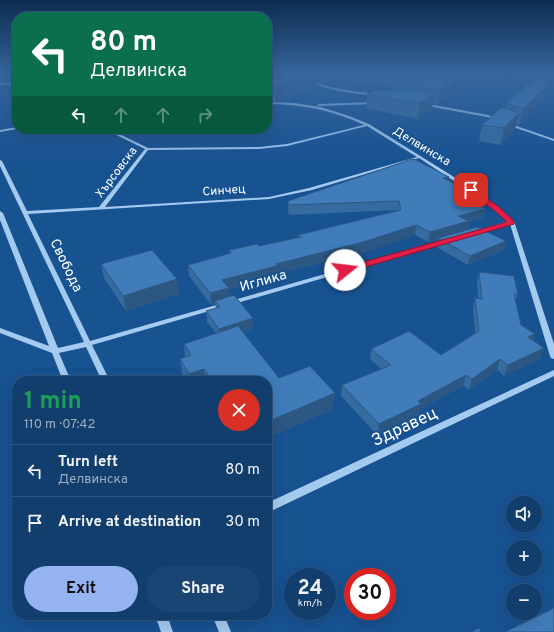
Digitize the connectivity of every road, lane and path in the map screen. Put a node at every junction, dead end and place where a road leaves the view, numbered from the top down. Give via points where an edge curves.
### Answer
1 (272, 103) edge
2 (379, 103) edge
3 (418, 103) edge
4 (309, 105) junction
5 (368, 125) junction
6 (12, 129) edge
7 (0, 131) edge
8 (116, 134) edge
9 (554, 140) edge
10 (147, 149) junction
11 (420, 157) junction
12 (0, 161) edge
13 (102, 208) junction
14 (0, 213) edge
15 (25, 213) junction
16 (512, 222) junction
17 (466, 236) edge
18 (451, 240) edge
19 (0, 330) edge
20 (88, 344) junction
21 (55, 351) junction
22 (554, 356) edge
23 (554, 373) edge
24 (65, 376) edge
25 (104, 376) edge
26 (272, 506) edge
27 (163, 620) edge
28 (220, 620) edge
29 (167, 632) edge
30 (225, 632) edge

1 - 4 street, Делвинска
2 - 4 street
3 - 9 street via 488,116
4 - 5 street, Делвинска via 339,113
5 - 10 street via 287,145 259,148
5 - 11 street, Делвинска
6 - 7 street
8 - 10 street
10 - 13 street, Хърсовска
11 - 13 street, Синчец via 310,189 269,198
11 - 16 street, Делвинска via 446,172
12 - 15 street, Свобода
13 - 15 street, Синчец
14 - 21 street
15 - 20 street, Свобода
16 - 17 street
16 - 22 street
18 - 20 street, Иглика
19 - 21 street
20 - 21 street, Иглика
20 - 25 street, Свобода
21 - 24 street
23 - 26 street, Здравец
27 - 29 street
28 - 30 street

